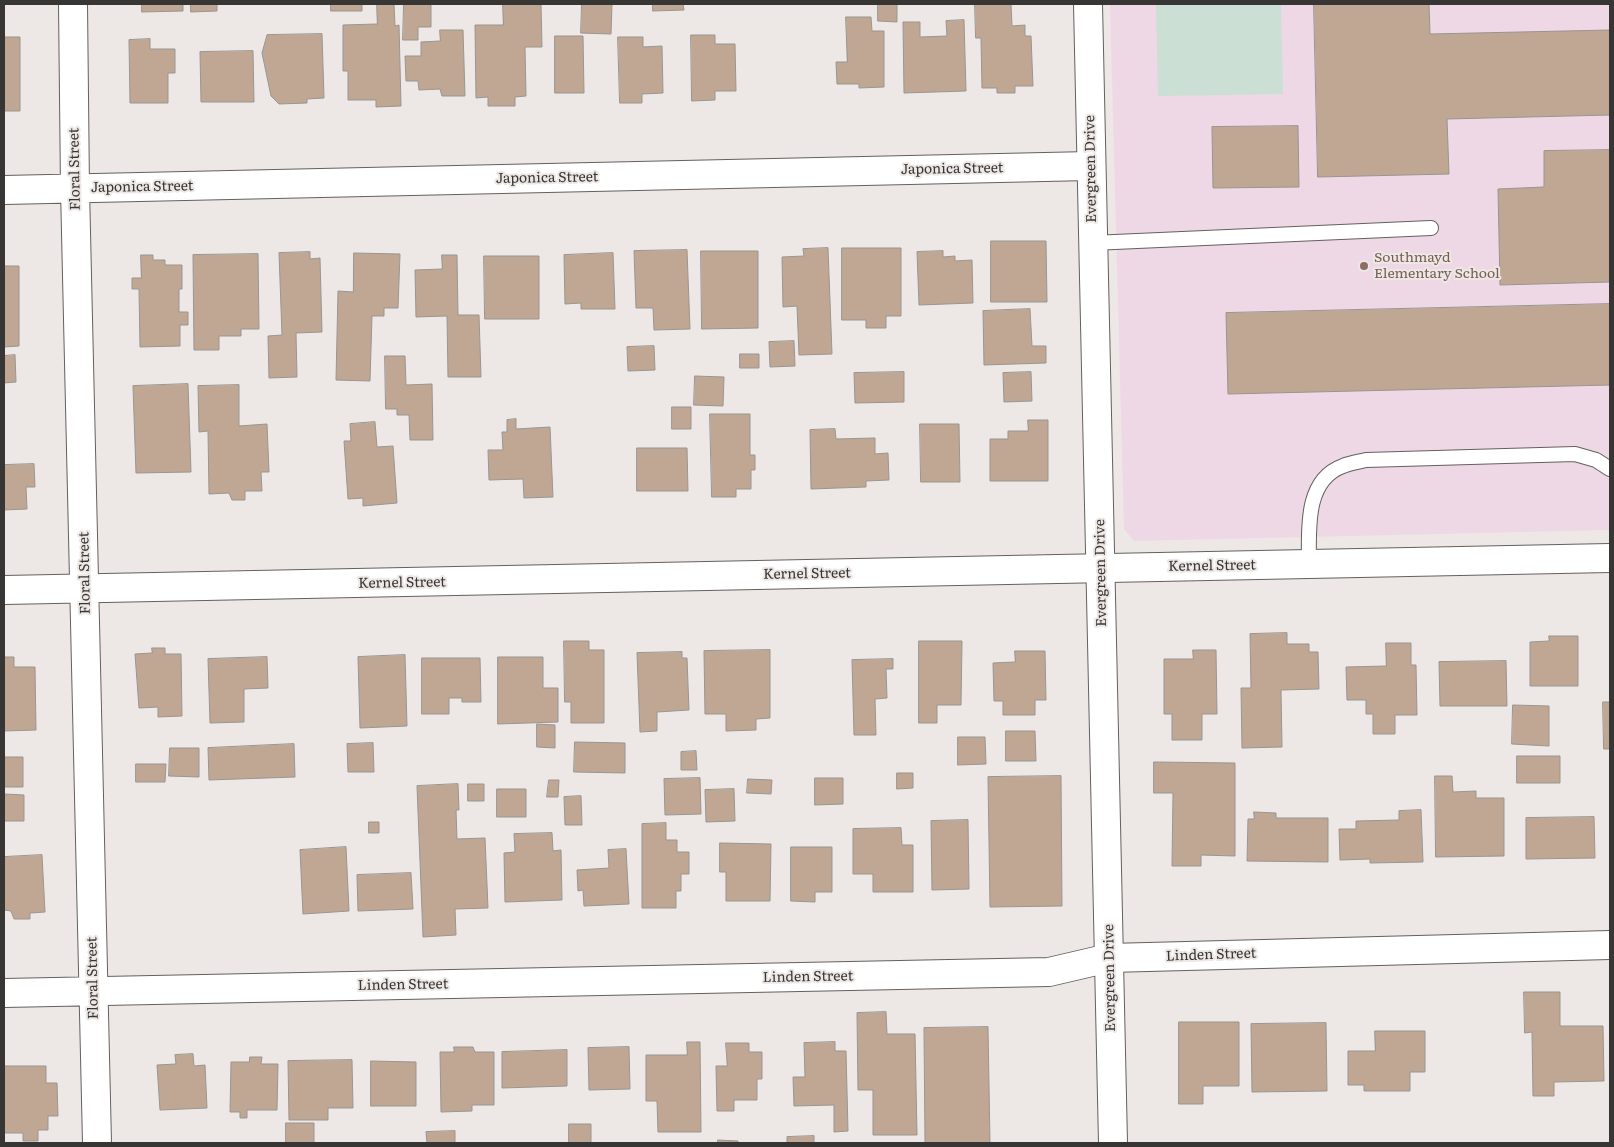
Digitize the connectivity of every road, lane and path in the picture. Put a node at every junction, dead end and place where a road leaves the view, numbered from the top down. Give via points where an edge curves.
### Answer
1 (73, 4) edge
2 (1088, 4) edge
3 (1090, 166) junction
4 (75, 189) junction
5 (4, 190) edge
6 (1431, 228) dead end
7 (1092, 243) junction
8 (1610, 469) edge
9 (1610, 558) edge
10 (1309, 564) junction
11 (1101, 569) junction
12 (86, 589) junction
13 (4, 590) edge
14 (1610, 944) edge
15 (1109, 958) junction
16 (93, 991) junction
17 (4, 993) edge
18 (96, 1143) edge
19 (1113, 1143) edge

1 - 4 street, Floral Street
2 - 3 street, Evergreen Drive
3 - 4 street, Japonica Street
3 - 7 street, Evergreen Drive
4 - 5 street, Japonica Street
4 - 12 street, Floral Street
6 - 7 lane
7 - 11 street, Evergreen Drive
8 - 10 lane via 1596,460 1575,454 1366,460 1341,466 1323,480 1312,502
9 - 10 street, Kernel Street
10 - 11 street, Kernel Street
11 - 12 street, Kernel Street
11 - 15 street, Evergreen Drive
12 - 13 street, Kernel Street
12 - 16 street, Floral Street
14 - 15 street, Linden Street
15 - 16 street, Linden Street via 1049,972
15 - 19 street, Evergreen Drive
16 - 17 street, Linden Street
16 - 18 street, Floral Street

